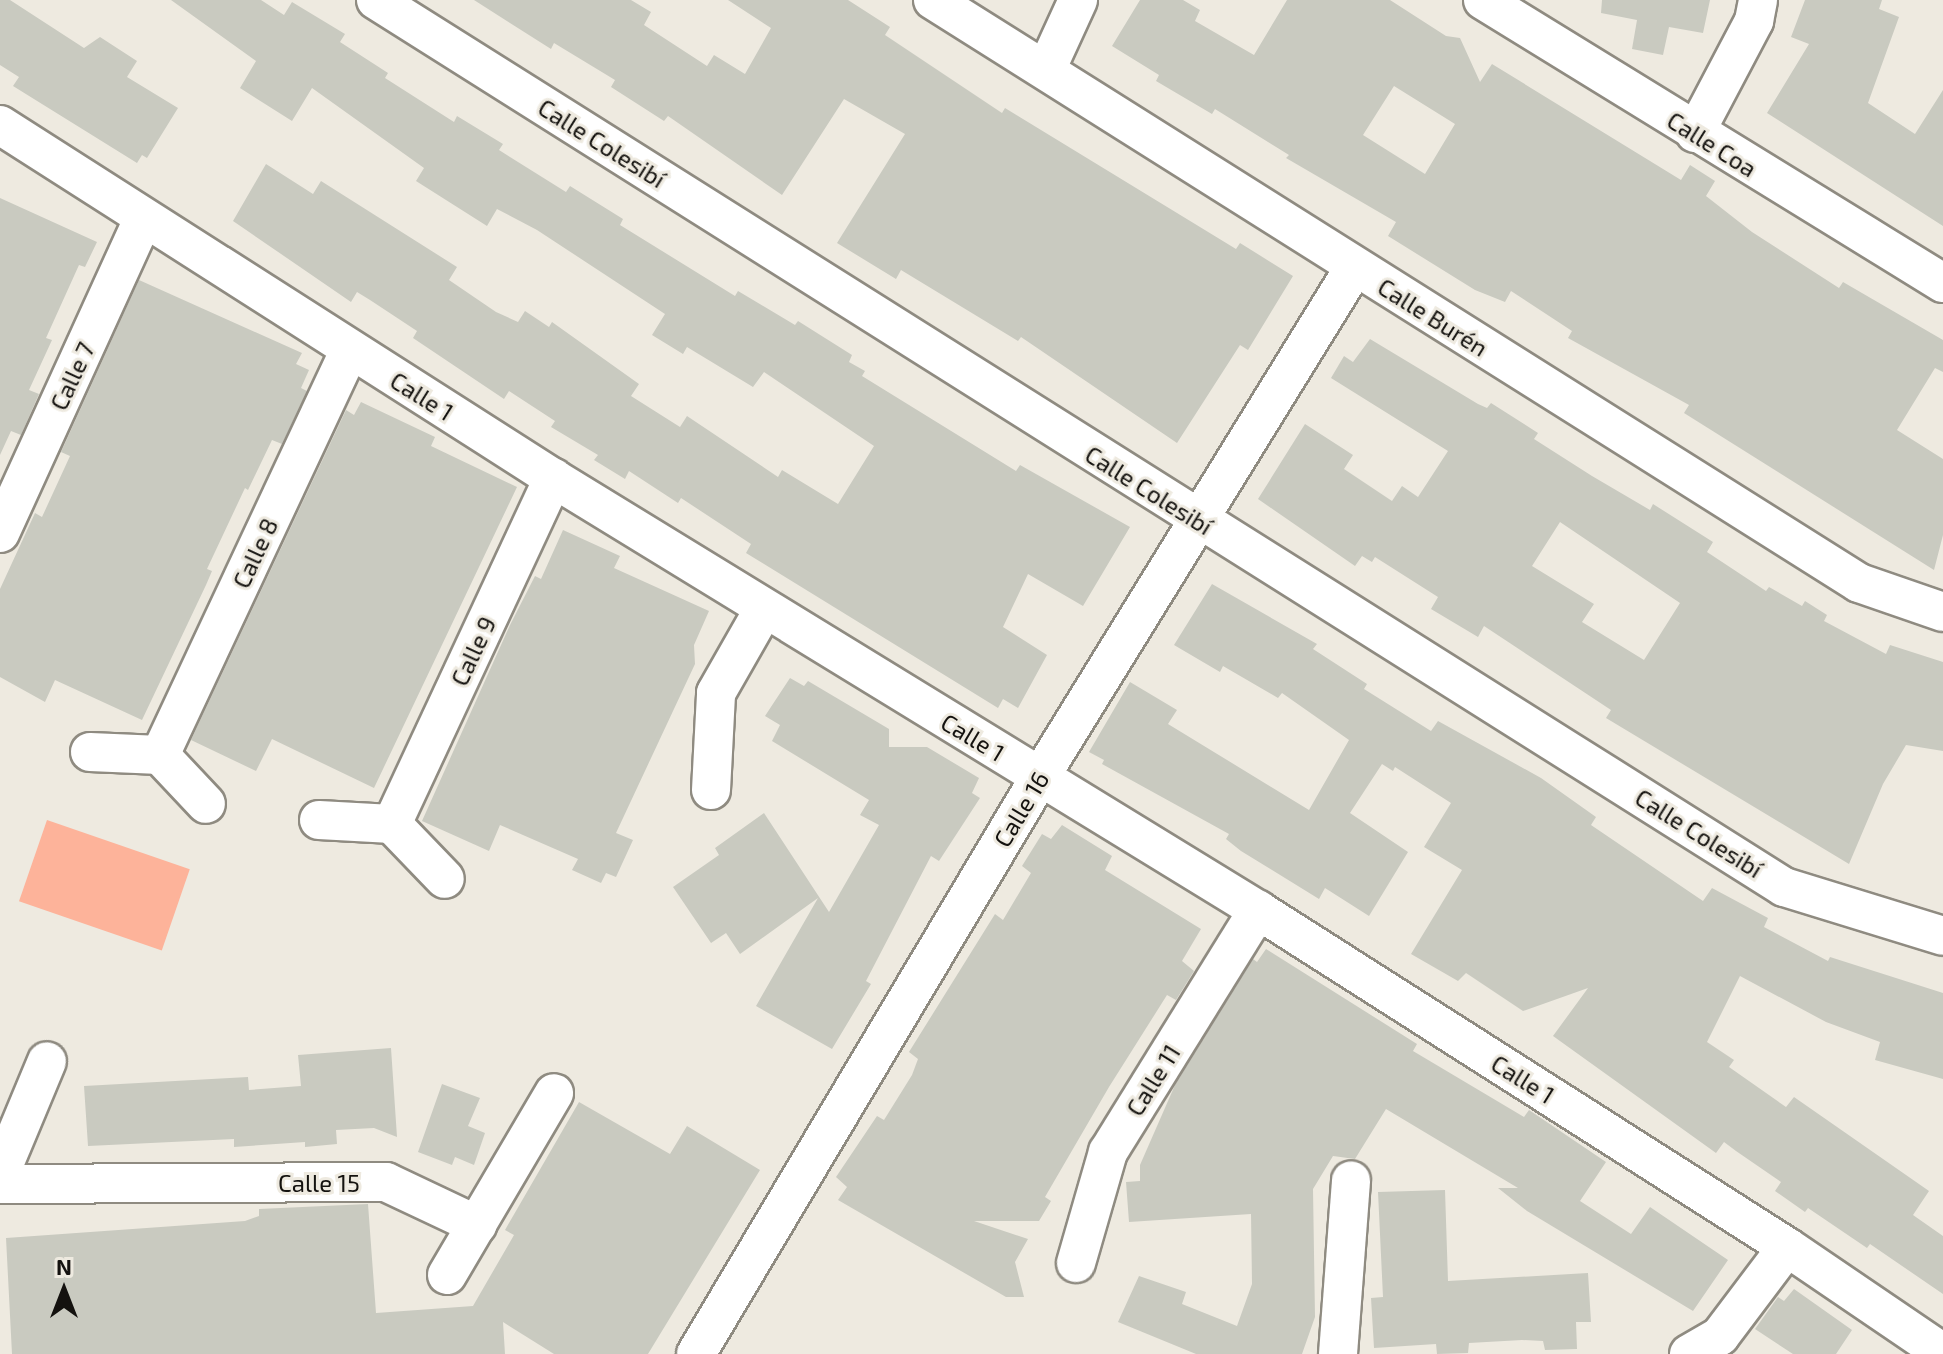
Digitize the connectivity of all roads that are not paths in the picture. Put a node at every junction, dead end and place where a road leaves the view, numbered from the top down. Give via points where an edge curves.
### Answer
1 (376, 0) edge
2 (933, 0) edge
3 (1078, 0) edge
4 (1483, 0) edge
5 (1758, 0) edge
6 (1046, 70) junction
7 (0, 125) edge
8 (1695, 133) junction
9 (143, 219) junction
10 (1354, 268) junction
11 (1943, 283) edge
12 (350, 350) junction
13 (553, 478) junction
14 (1199, 522) junction
15 (0, 533) edge
16 (764, 609) junction
17 (1943, 612) edge
18 (90, 752) dead end
19 (160, 755) junction
20 (1040, 777) junction
21 (711, 790) dead end
22 (206, 804) dead end
23 (319, 820) dead end
24 (392, 824) junction
25 (445, 879) dead end
26 (1258, 910) junction
27 (1943, 936) edge
28 (47, 1061) dead end
29 (554, 1093) dead end
30 (0, 1174) edge
31 (1351, 1180) dead end
32 (0, 1184) edge
33 (477, 1225) junction
34 (1787, 1247) junction
35 (1076, 1263) dead end
36 (447, 1275) dead end
37 (1943, 1353) edge
38 (696, 1354) edge
39 (1338, 1354) edge
40 (1689, 1354) edge

1 - 14 street, Calle Colesibí
2 - 6 street, Calle Burén
3 - 6 street
4 - 8 street, Calle Coa
5 - 8 street via 1754,21
6 - 10 street, Calle Burén
7 - 9 street, Calle 1
8 - 11 street, Calle Coa
9 - 12 street, Calle 1
9 - 15 street, Calle 7
10 - 14 street, Calle 16
10 - 17 street, Calle Burén via 1859,583
12 - 13 street, Calle 1
12 - 19 street, Calle 8
13 - 16 street, Calle 1
13 - 24 street, Calle 9
14 - 20 street, Calle 16
14 - 27 street, Calle Colesibí via 1784,887
16 - 20 street, Calle 1
16 - 21 street via 716,693
18 - 19 street
19 - 22 street
20 - 26 street, Calle 1
20 - 38 street, Calle 16
23 - 24 street
24 - 25 street
26 - 34 street, Calle 1
26 - 35 street, Calle 11 via 1108,1152
28 - 30 street
29 - 33 street
31 - 39 street
32 - 33 street, Calle 15 via 386,1182
33 - 36 street
34 - 37 street, Calle 1
34 - 40 street via 1720,1336

